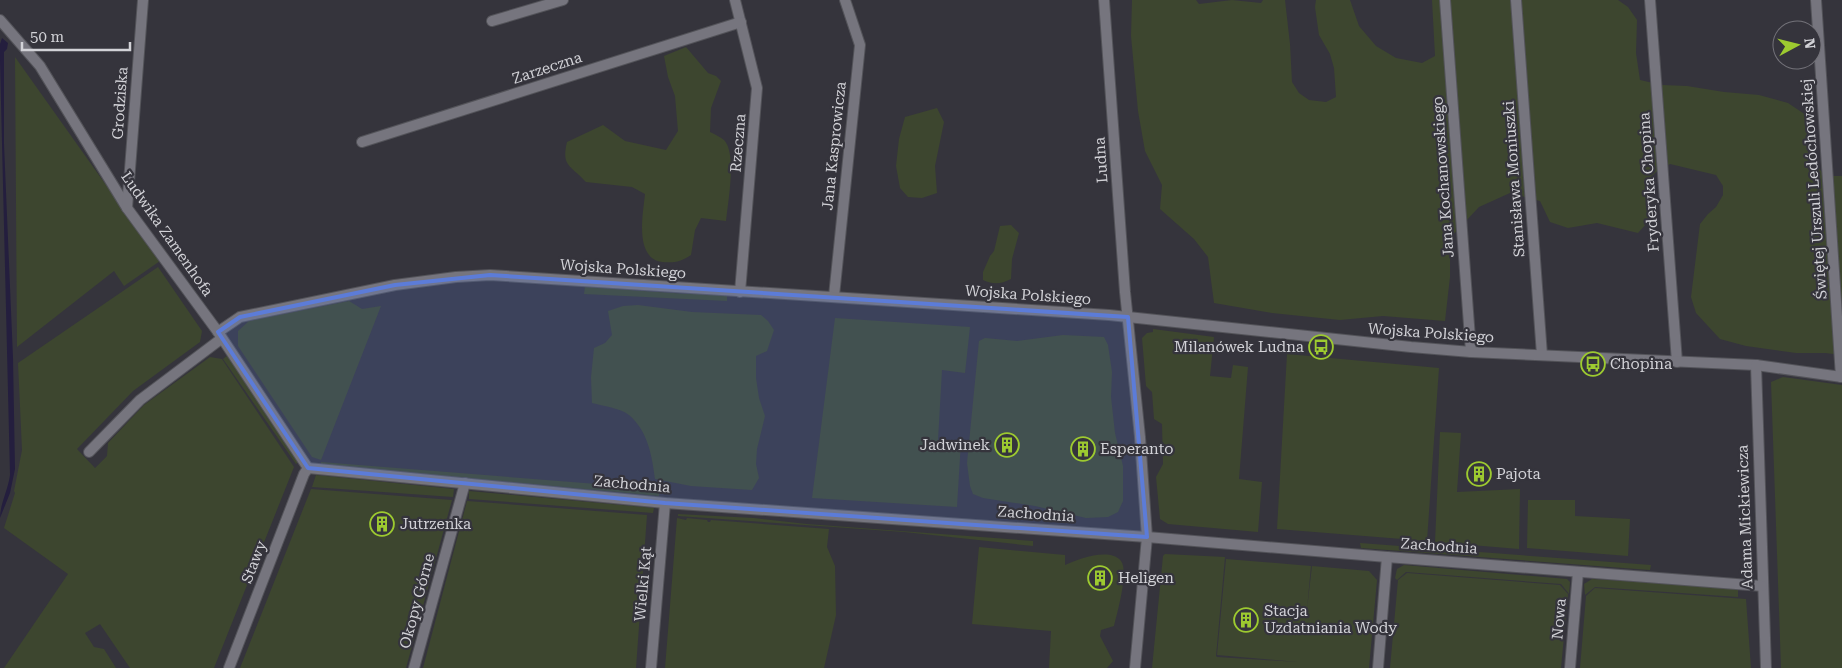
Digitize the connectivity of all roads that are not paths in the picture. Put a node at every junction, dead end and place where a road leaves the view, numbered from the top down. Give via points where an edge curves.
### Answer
1 (143, 0) edge
2 (563, 0) edge
3 (735, 0) edge
4 (844, 0) edge
5 (1104, 0) edge
6 (1445, 0) edge
7 (1516, 0) edge
8 (1650, 0) edge
9 (1816, 0) edge
10 (0, 20) edge
11 (492, 21) dead end
12 (741, 22) junction
13 (362, 142) dead end
14 (127, 208) junction
15 (740, 292) junction
16 (834, 296) junction
17 (1128, 317) junction
18 (220, 336) junction
19 (1471, 352) junction
20 (1542, 355) junction
21 (1677, 362) junction
22 (1756, 365) junction
23 (1841, 377) edge
24 (88, 452) dead end
25 (308, 468) junction
26 (465, 484) junction
27 (665, 503) junction
28 (1147, 537) junction
29 (1387, 557) junction
30 (1578, 572) junction
31 (1762, 586) junction
32 (229, 668) edge
33 (414, 668) edge
34 (651, 668) edge
35 (1135, 668) edge
36 (1378, 668) edge
37 (1570, 668) edge
38 (1766, 668) edge

1 - 14 street, Grodziska
2 - 11 street
3 - 12 street, Rzeczna
4 - 16 street, Jana Kasprowicza via 860,45
5 - 17 street, Ludna
6 - 19 street, Jana Kochanowskiego
7 - 20 street, Stanisława Moniuszki
8 - 21 street, Fryderyka Chopina
9 - 23 street, Świętej Urszuli Ledóchowskiej
10 - 14 street, Ludwika Zamenhofa via 40,66
12 - 13 street, Zarzeczna
12 - 15 street, Rzeczna via 758,88
14 - 18 street, Ludwika Zamenhofa
15 - 16 street, Wojska Polskiego
15 - 18 street, Wojska Polskiego via 490,275 456,277 240,317
16 - 17 street, Wojska Polskiego
17 - 19 street, Wojska Polskiego
17 - 28 street, Ludna
18 - 24 street, Wojska Polskiego via 140,400
18 - 25 street, Ludwika Zamenhofa
19 - 20 street, Wojska Polskiego
20 - 21 street, Wojska Polskiego
21 - 22 street, Wojska Polskiego
22 - 23 street, Wojska Polskiego
22 - 31 street, Adama Mickiewicza
25 - 26 street, Zachodnia
25 - 32 street, Stawy
26 - 27 street, Zachodnia
26 - 33 street, Okopy Górne
27 - 28 street, Zachodnia
27 - 34 street, Wielki Kąt
28 - 29 street, Zachodnia
28 - 35 street, Ludna
29 - 30 street, Zachodnia
29 - 36 street
30 - 31 street, Zachodnia
30 - 37 street, Nowa
31 - 38 street, Adama Mickiewicza

